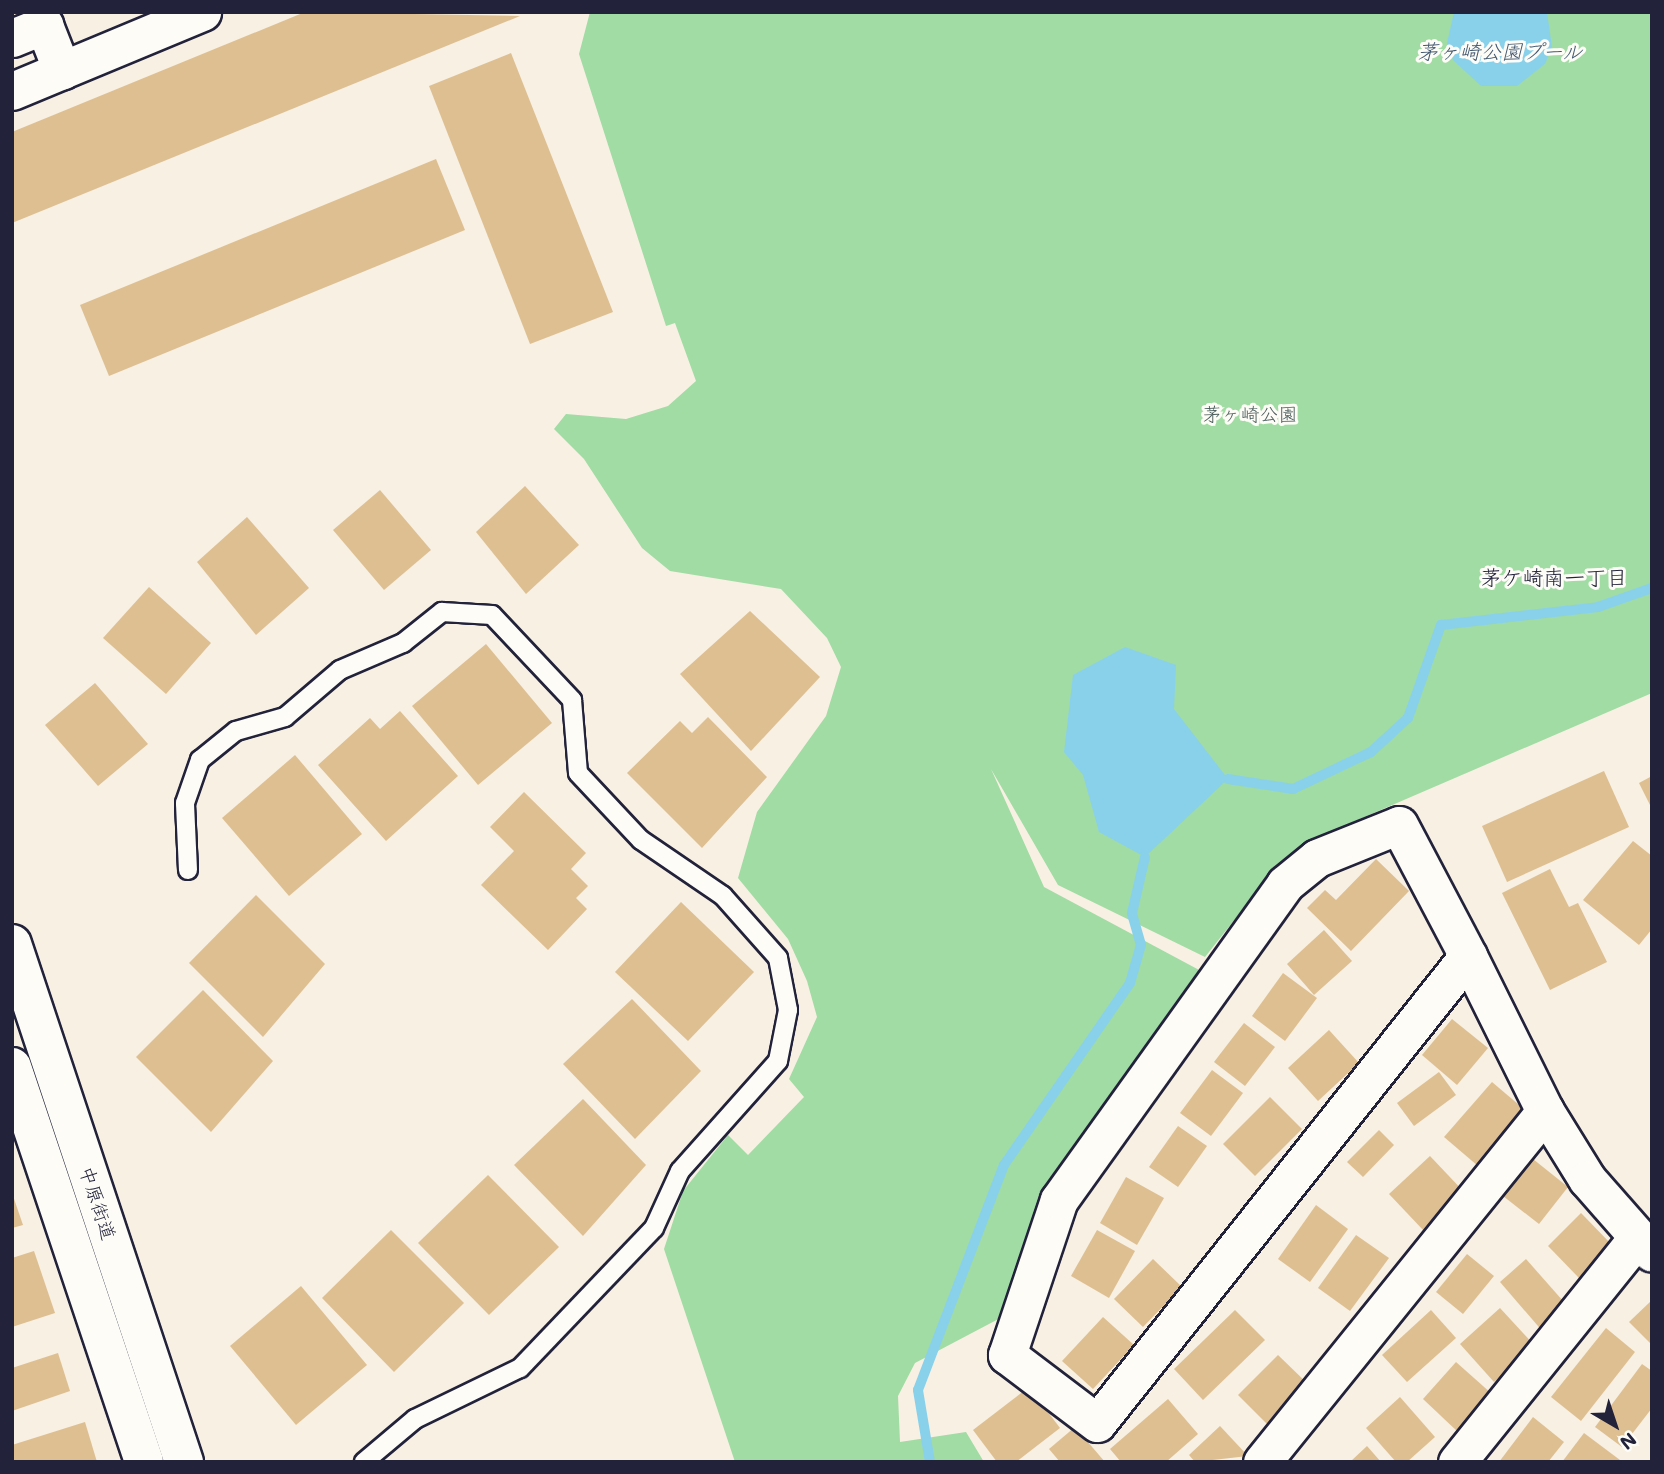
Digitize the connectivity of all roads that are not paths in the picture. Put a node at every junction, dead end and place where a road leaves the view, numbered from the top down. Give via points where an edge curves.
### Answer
1 (202, 12) edge
2 (21, 35) edge
3 (62, 72) junction
4 (12, 91) edge
5 (188, 870) dead end
6 (12, 944) edge
7 (1468, 956) junction
8 (12, 1067) edge
9 (1545, 1111) junction
10 (1644, 1246) edge
11 (144, 1462) edge
12 (184, 1462) edge
13 (364, 1462) edge
14 (1262, 1462) edge
15 (1457, 1462) edge

1 - 3 street
2 - 3 street via 44,25
3 - 4 street
5 - 13 lane via 185,803 200,760 236,731 285,717 340,670 403,643 442,612 492,615 572,700 578,773 641,840 723,896 778,958 788,1010 778,1061 680,1171 654,1228 520,1368 415,1419
6 - 12 main road, 中原街道
7 - 7 street via 1097,1423 1007,1355 1059,1200 1285,884 1317,858 1399,825
7 - 9 street
8 - 11 main road, 中原街道
9 - 10 street via 1587,1179
9 - 14 street
10 - 15 street

